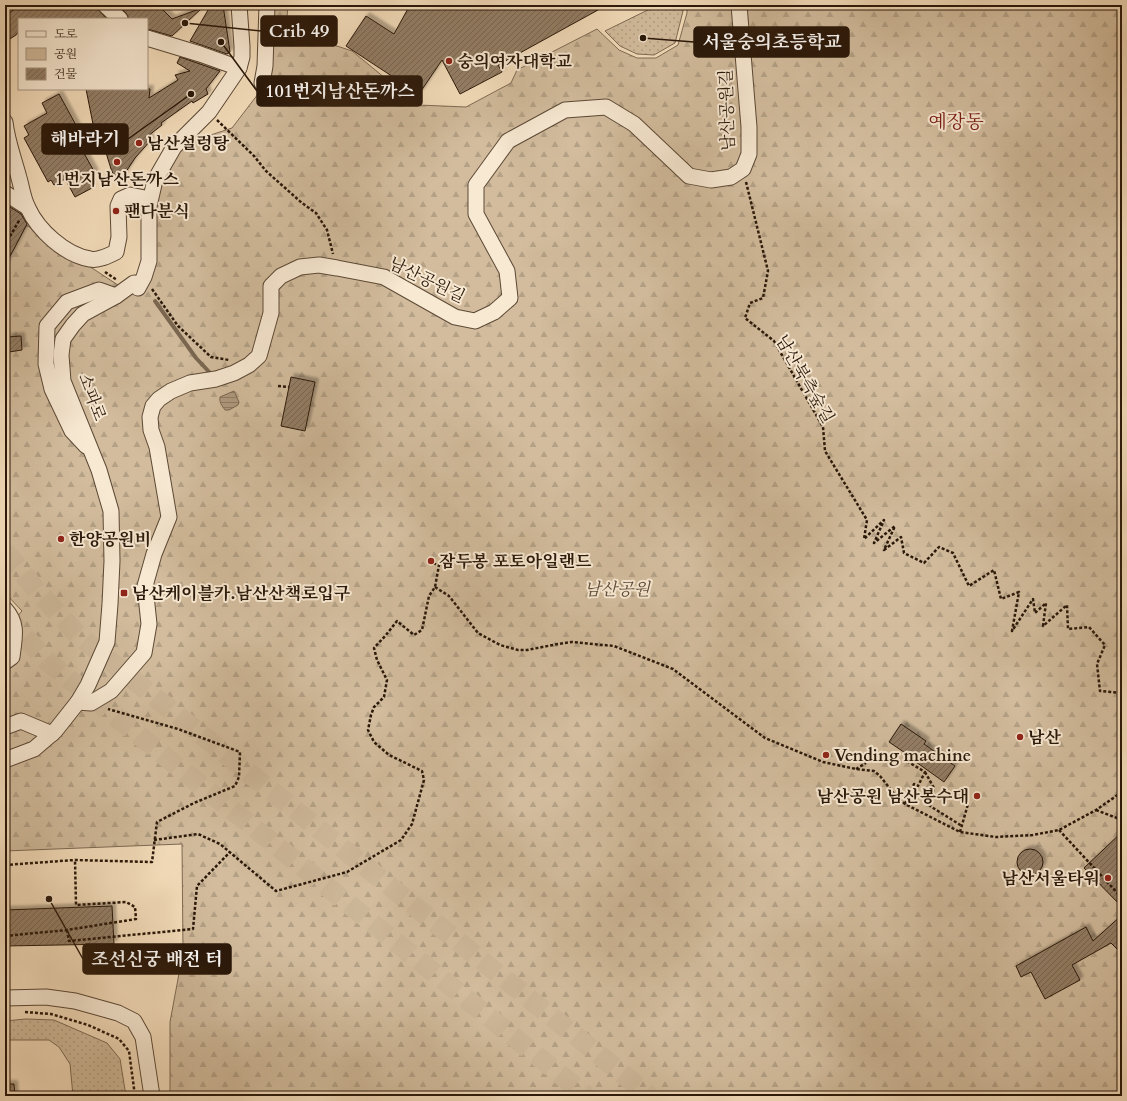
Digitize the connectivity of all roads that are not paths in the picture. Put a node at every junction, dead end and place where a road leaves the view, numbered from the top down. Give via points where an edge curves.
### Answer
1 (105, 5) edge
2 (239, 5) edge
3 (267, 5) edge
4 (739, 5) edge
5 (119, 18) edge
6 (148, 38) edge
7 (239, 68) junction
8 (262, 83) dead end
9 (5, 122) edge
10 (5, 193) edge
11 (150, 199) junction
12 (27, 207) junction
13 (116, 296) junction
14 (92, 452) junction
15 (5, 609) edge
16 (5, 662) edge
17 (84, 703) junction
18 (5, 727) edge
19 (52, 734) junction
20 (5, 760) edge
21 (5, 998) edge
22 (152, 1096) edge

1 - 5 street
2 - 7 street via 242,46
3 - 8 street
4 - 17 street, 남산공원길 via 749,154 743,169 732,178 711,180 689,176 634,124 606,107 565,110 508,141 476,185 476,214 507,271 510,298 494,312 475,321 455,317 384,277 318,265 300,267 281,276 271,286 271,312 259,356 249,365 225,376 190,383 159,398 150,417 151,430 169,517 154,554 145,586 149,624 144,654 111,691
6 - 7 street
7 - 11 street via 209,112 174,147 155,180
9 - 12 street via 6,134
10 - 12 street
11 - 12 street via 130,195 121,199 118,206 119,237 116,252 90,260 59,245 38,225
11 - 13 street, 소파로 via 149,262 139,280
13 - 14 street, 소파로 via 83,314 63,339 63,381
13 - 14 street via 99,290 67,302 47,326 46,364 52,389 72,431
14 - 17 street, 소파로 via 111,511 112,561 107,642 88,685
15 - 16 street via 12,617 15,630 12,657
17 - 19 street, 소파로
18 - 19 street via 21,721
19 - 20 street, 소파로 via 34,749
21 - 22 street via 46,997 75,1000 118,1013 134,1021 143,1037

